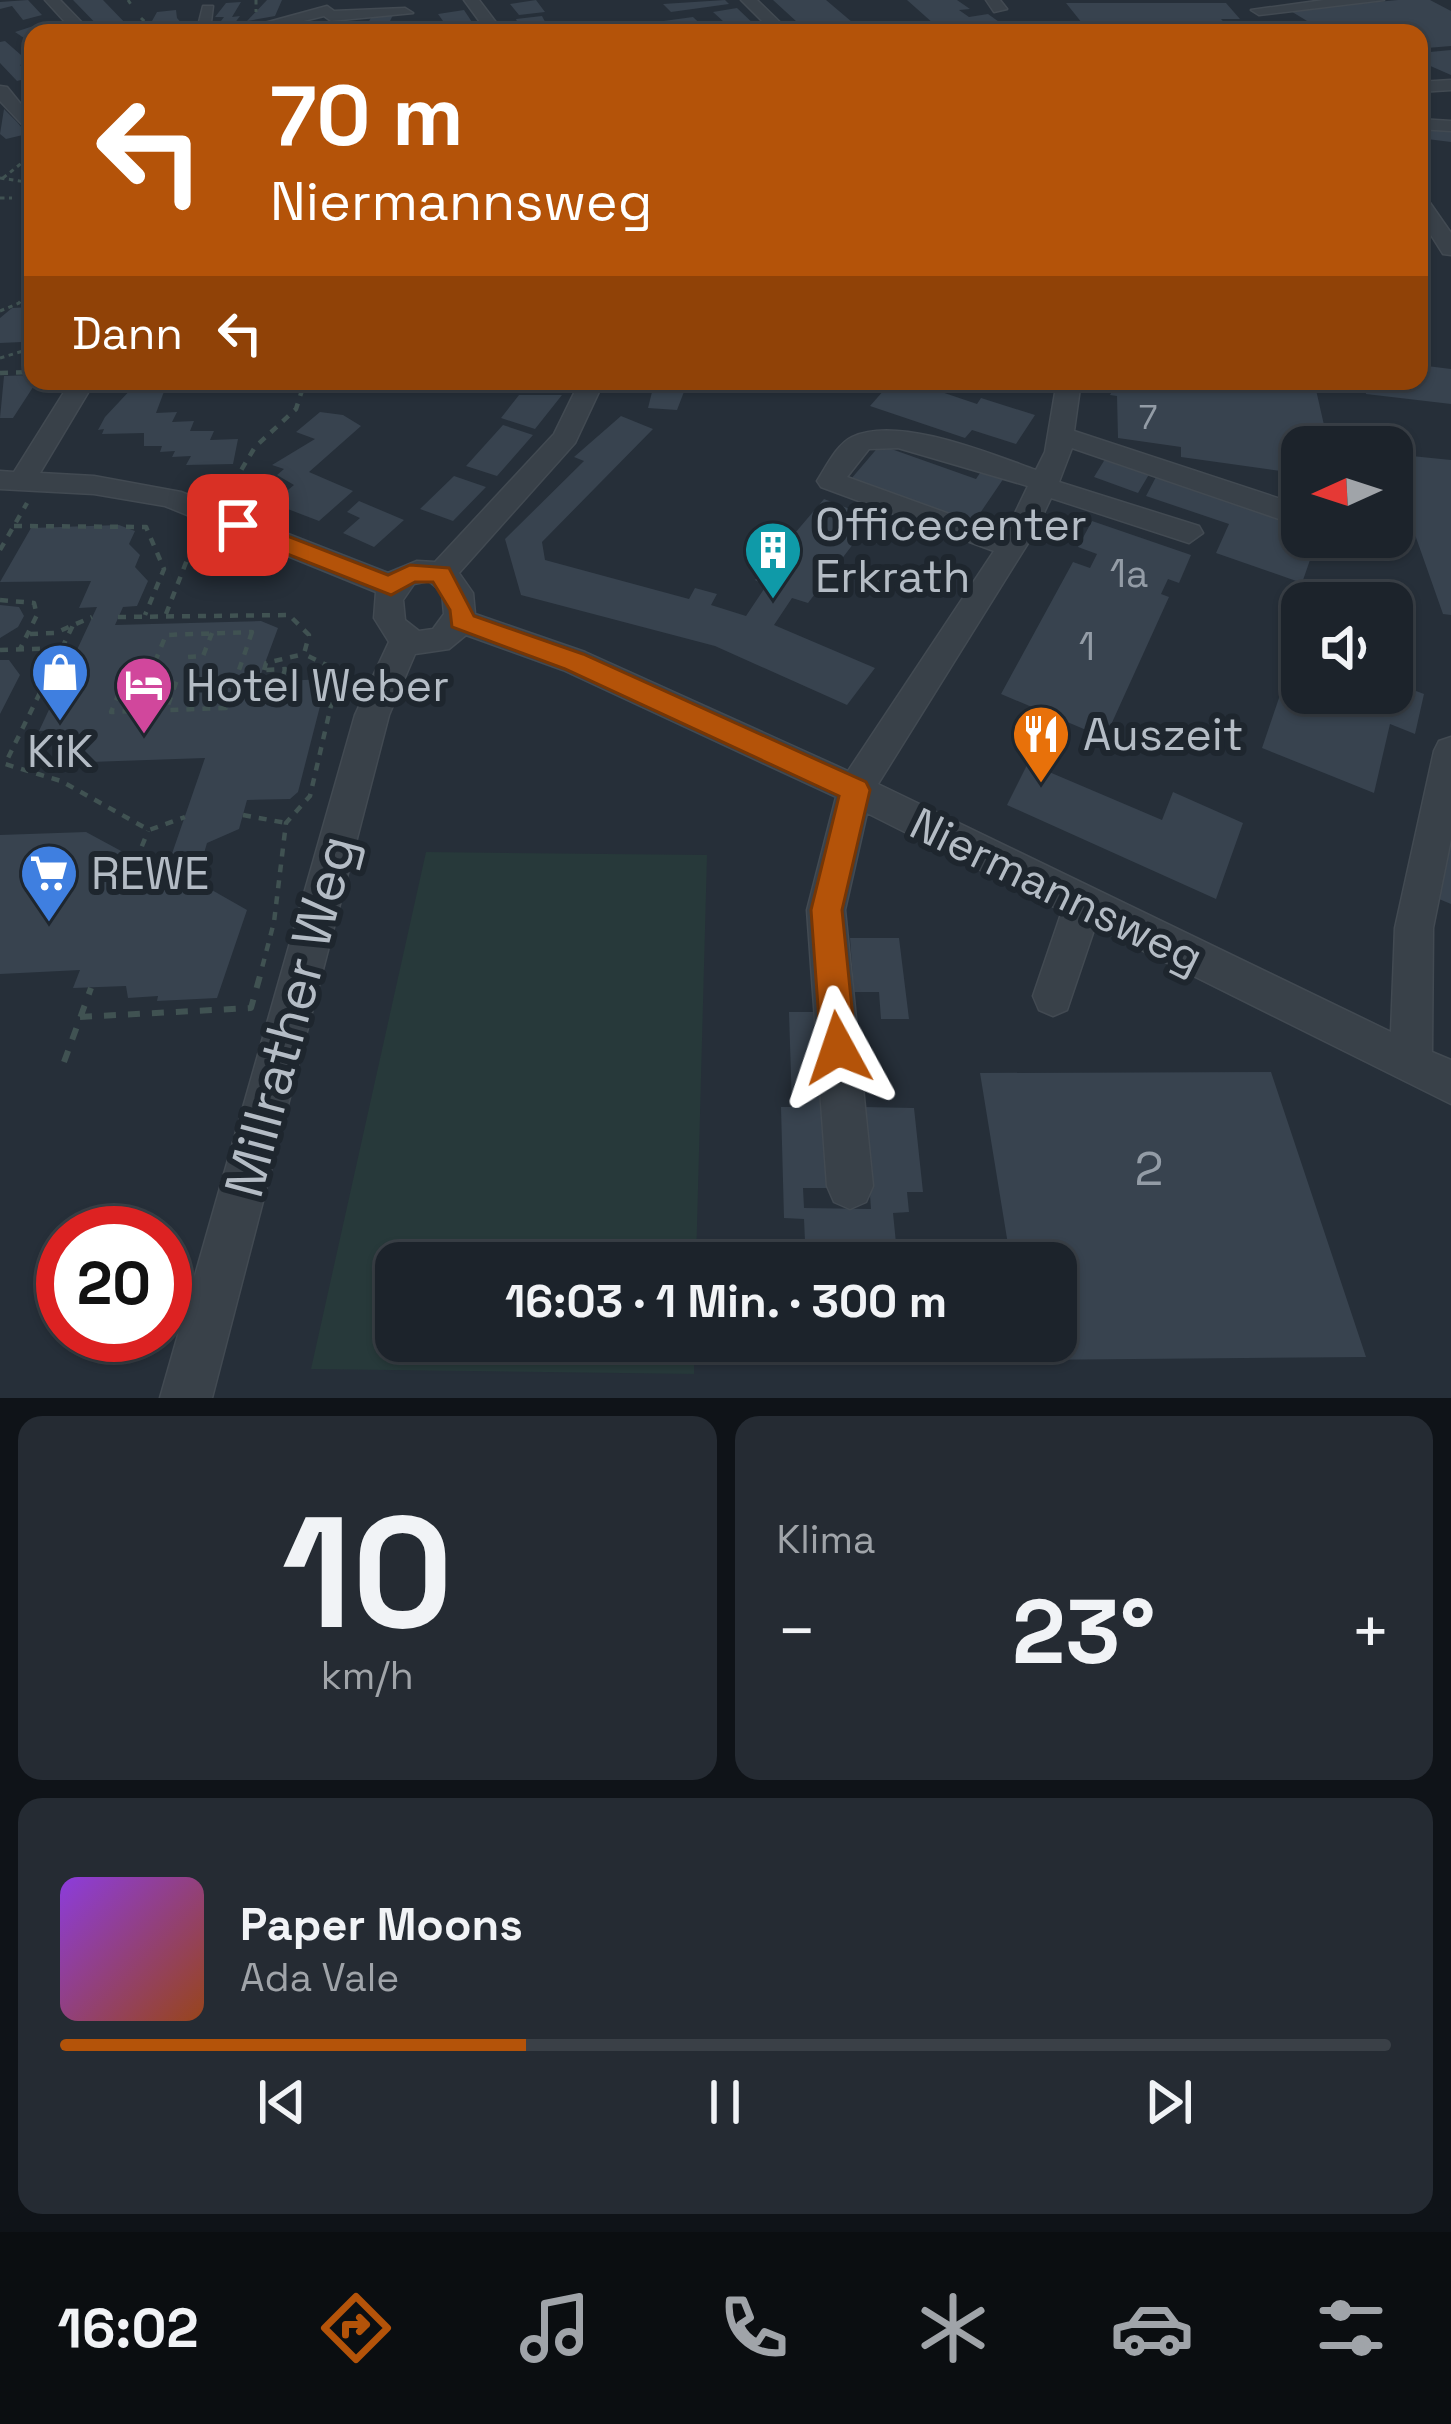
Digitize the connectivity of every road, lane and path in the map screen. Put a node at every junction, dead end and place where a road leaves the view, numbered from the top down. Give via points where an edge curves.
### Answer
1 (52, 0) edge
2 (128, 0) edge
3 (256, 0) edge
4 (471, 0) edge
5 (748, 0) edge
6 (1298, 0) edge
7 (1377, 0) edge
8 (132, 6) dead end
9 (208, 9) dead end
10 (326, 9) edge
11 (256, 12) dead end
12 (405, 13) dead end
13 (1257, 13) edge
14 (141, 18) dead end
15 (75, 24) edge
16 (147, 24) edge
17 (204, 24) edge
18 (270, 24) edge
19 (489, 24) edge
20 (773, 24) edge
21 (6, 87) edge
22 (24, 116) edge
23 (0, 198) edge
24 (12, 198) dead end
25 (77, 390) edge
26 (302, 390) edge
27 (588, 390) edge
28 (1068, 390) edge
29 (1063, 436) junction
30 (20, 481) edge
31 (1046, 485) junction
32 (1281, 509) edge
33 (14, 526) junction
34 (224, 526) junction
35 (1189, 533) dead end
36 (1012, 547) junction
37 (0, 550) edge
38 (164, 568) junction
39 (183, 568) junction
40 (441, 574) junction
41 (391, 586) junction
42 (0, 600) edge
43 (165, 615) junction
44 (118, 616) dead end
45 (145, 616) junction
46 (92, 617) dead end
47 (75, 621) junction
48 (461, 621) junction
49 (212, 633) junction
50 (27, 634) junction
51 (406, 639) junction
52 (62, 648) junction
53 (20, 649) junction
54 (0, 650) edge
55 (304, 654) junction
56 (188, 657) dead end
57 (237, 677) junction
58 (147, 681) junction
59 (166, 710) junction
60 (1451, 751) edge
61 (2, 764) edge
62 (855, 790) junction
63 (243, 814) dead end
64 (185, 817) dead end
65 (286, 823) junction
66 (148, 830) junction
67 (130, 876) dead end
68 (1084, 903) junction
69 (91, 988) dead end
70 (1053, 996) dead end
71 (80, 1016) junction
72 (64, 1062) dead end
73 (1411, 1064) junction
74 (1451, 1084) edge
75 (850, 1186) dead end
76 (185, 1398) edge

1 - 15 street
2 - 8 path
3 - 11 path
4 - 19 street
5 - 20 street
6 - 13 street
7 - 13 street
9 - 17 street
10 - 12 street
10 - 18 street
14 - 16 path
21 - 22 street
23 - 24 path
25 - 30 street
26 - 34 path via 296,410 255,447
27 - 40 street via 566,437
28 - 29 street
29 - 31 street
29 - 32 street
30 - 33 path
30 - 34 street via 135,489
31 - 35 street
31 - 36 street
31 - 36 street via 939,446 872,440 859,443 831,481
33 - 37 path
33 - 38 path via 139,524
34 - 39 path via 200,527
34 - 41 street
36 - 62 street
38 - 39 path
38 - 45 path
39 - 43 path
40 - 41 street via 410,573
40 - 48 street
41 - 51 street via 386,600
42 - 50 path via 34,603
43 - 45 path
43 - 55 path via 289,615 309,635
44 - 45 path
46 - 47 path
47 - 50 path via 55,633
47 - 52 path
48 - 51 street via 434,644
48 - 62 street, Niermannsweg via 574,662
49 - 56 path via 203,656
49 - 57 path via 252,632
49 - 58 path via 166,635
50 - 53 path
51 - 76 street, Millrather Weg via 372,716
52 - 53 path
52 - 61 path
53 - 54 path
55 - 57 path via 266,663 264,670 285,669 283,676
55 - 65 path via 339,671 310,796
57 - 59 path via 226,708
58 - 59 path via 177,680
58 - 59 path via 124,682 111,712
60 - 73 street via 1414,928
61 - 66 path via 61,781
62 - 68 street, Niermannsweg
62 - 75 street via 826,910
63 - 65 path
64 - 66 path
65 - 71 path via 274,922 251,1008
66 - 67 path
68 - 70 street
68 - 73 street, Niermannsweg
69 - 71 path
71 - 72 path
73 - 74 street, Niermannsweg

